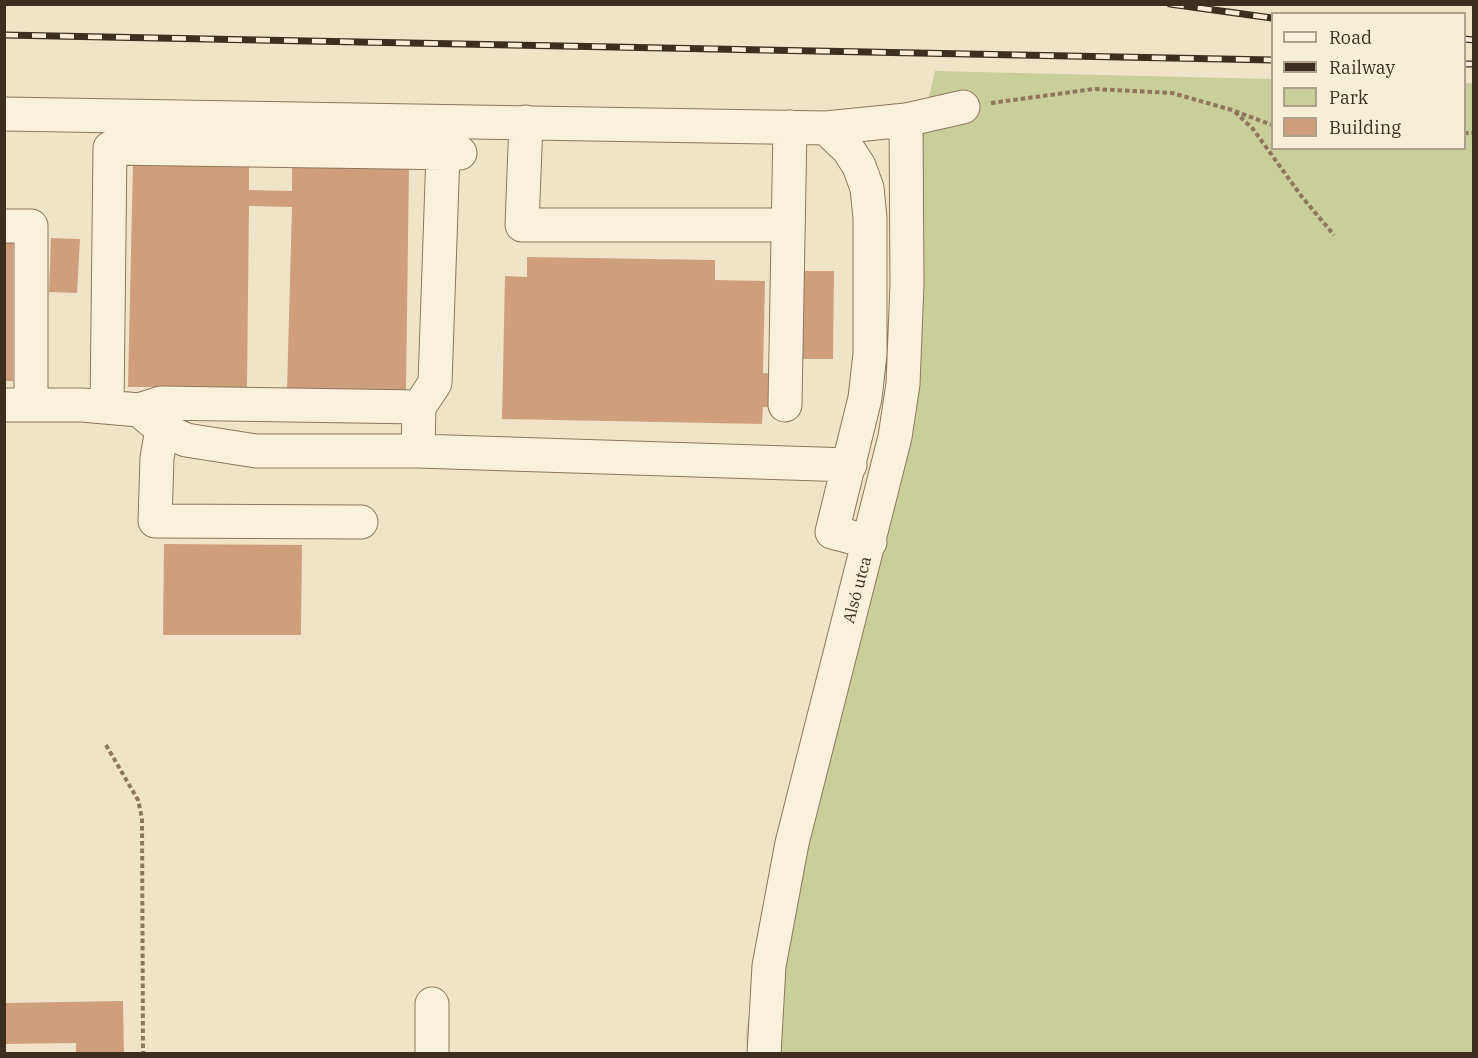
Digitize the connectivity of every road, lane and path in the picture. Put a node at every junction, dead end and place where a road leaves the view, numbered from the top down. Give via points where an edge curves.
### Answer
1 (963, 108) joint
2 (1232, 110) junction
3 (4, 114) edge
4 (906, 120) junction
5 (526, 122) junction
6 (1271, 125) edge
7 (790, 127) junction
8 (826, 128) junction
9 (788, 225) junction
10 (4, 226) edge
11 (1334, 235) dead end
12 (18, 405) edge
13 (785, 405) dead end
14 (94, 406) junction
15 (419, 407) junction
16 (151, 420) junction
17 (418, 452) junction
18 (850, 465) junction
19 (361, 522) dead end
20 (870, 542) junction
21 (106, 745) dead end
22 (432, 1004) dead end
23 (143, 1053) edge
24 (432, 1053) edge
25 (764, 1053) edge

1 - 2 path via 1094,88 1172,93
1 - 4 street
2 - 6 path
2 - 11 path via 1253,129
3 - 5 street
4 - 8 street
4 - 20 street, Alsó utca via 903,384 895,437
5 - 7 street
5 - 9 street via 522,225
7 - 8 street
7 - 9 street
8 - 18 street via 859,166 867,188 870,218 870,354
9 - 13 street
10 - 12 street via 31,226
12 - 14 street
14 - 15 street via 110,148 452,153 435,383
14 - 16 street
15 - 16 street via 161,403
15 - 17 street
16 - 17 street via 186,440 256,450
16 - 19 street via 157,458 154,521
17 - 18 street
18 - 20 street via 832,532
20 - 25 street, Alsó utca via 792,843 770,966
21 - 23 path via 138,800 142,818
22 - 24 street

